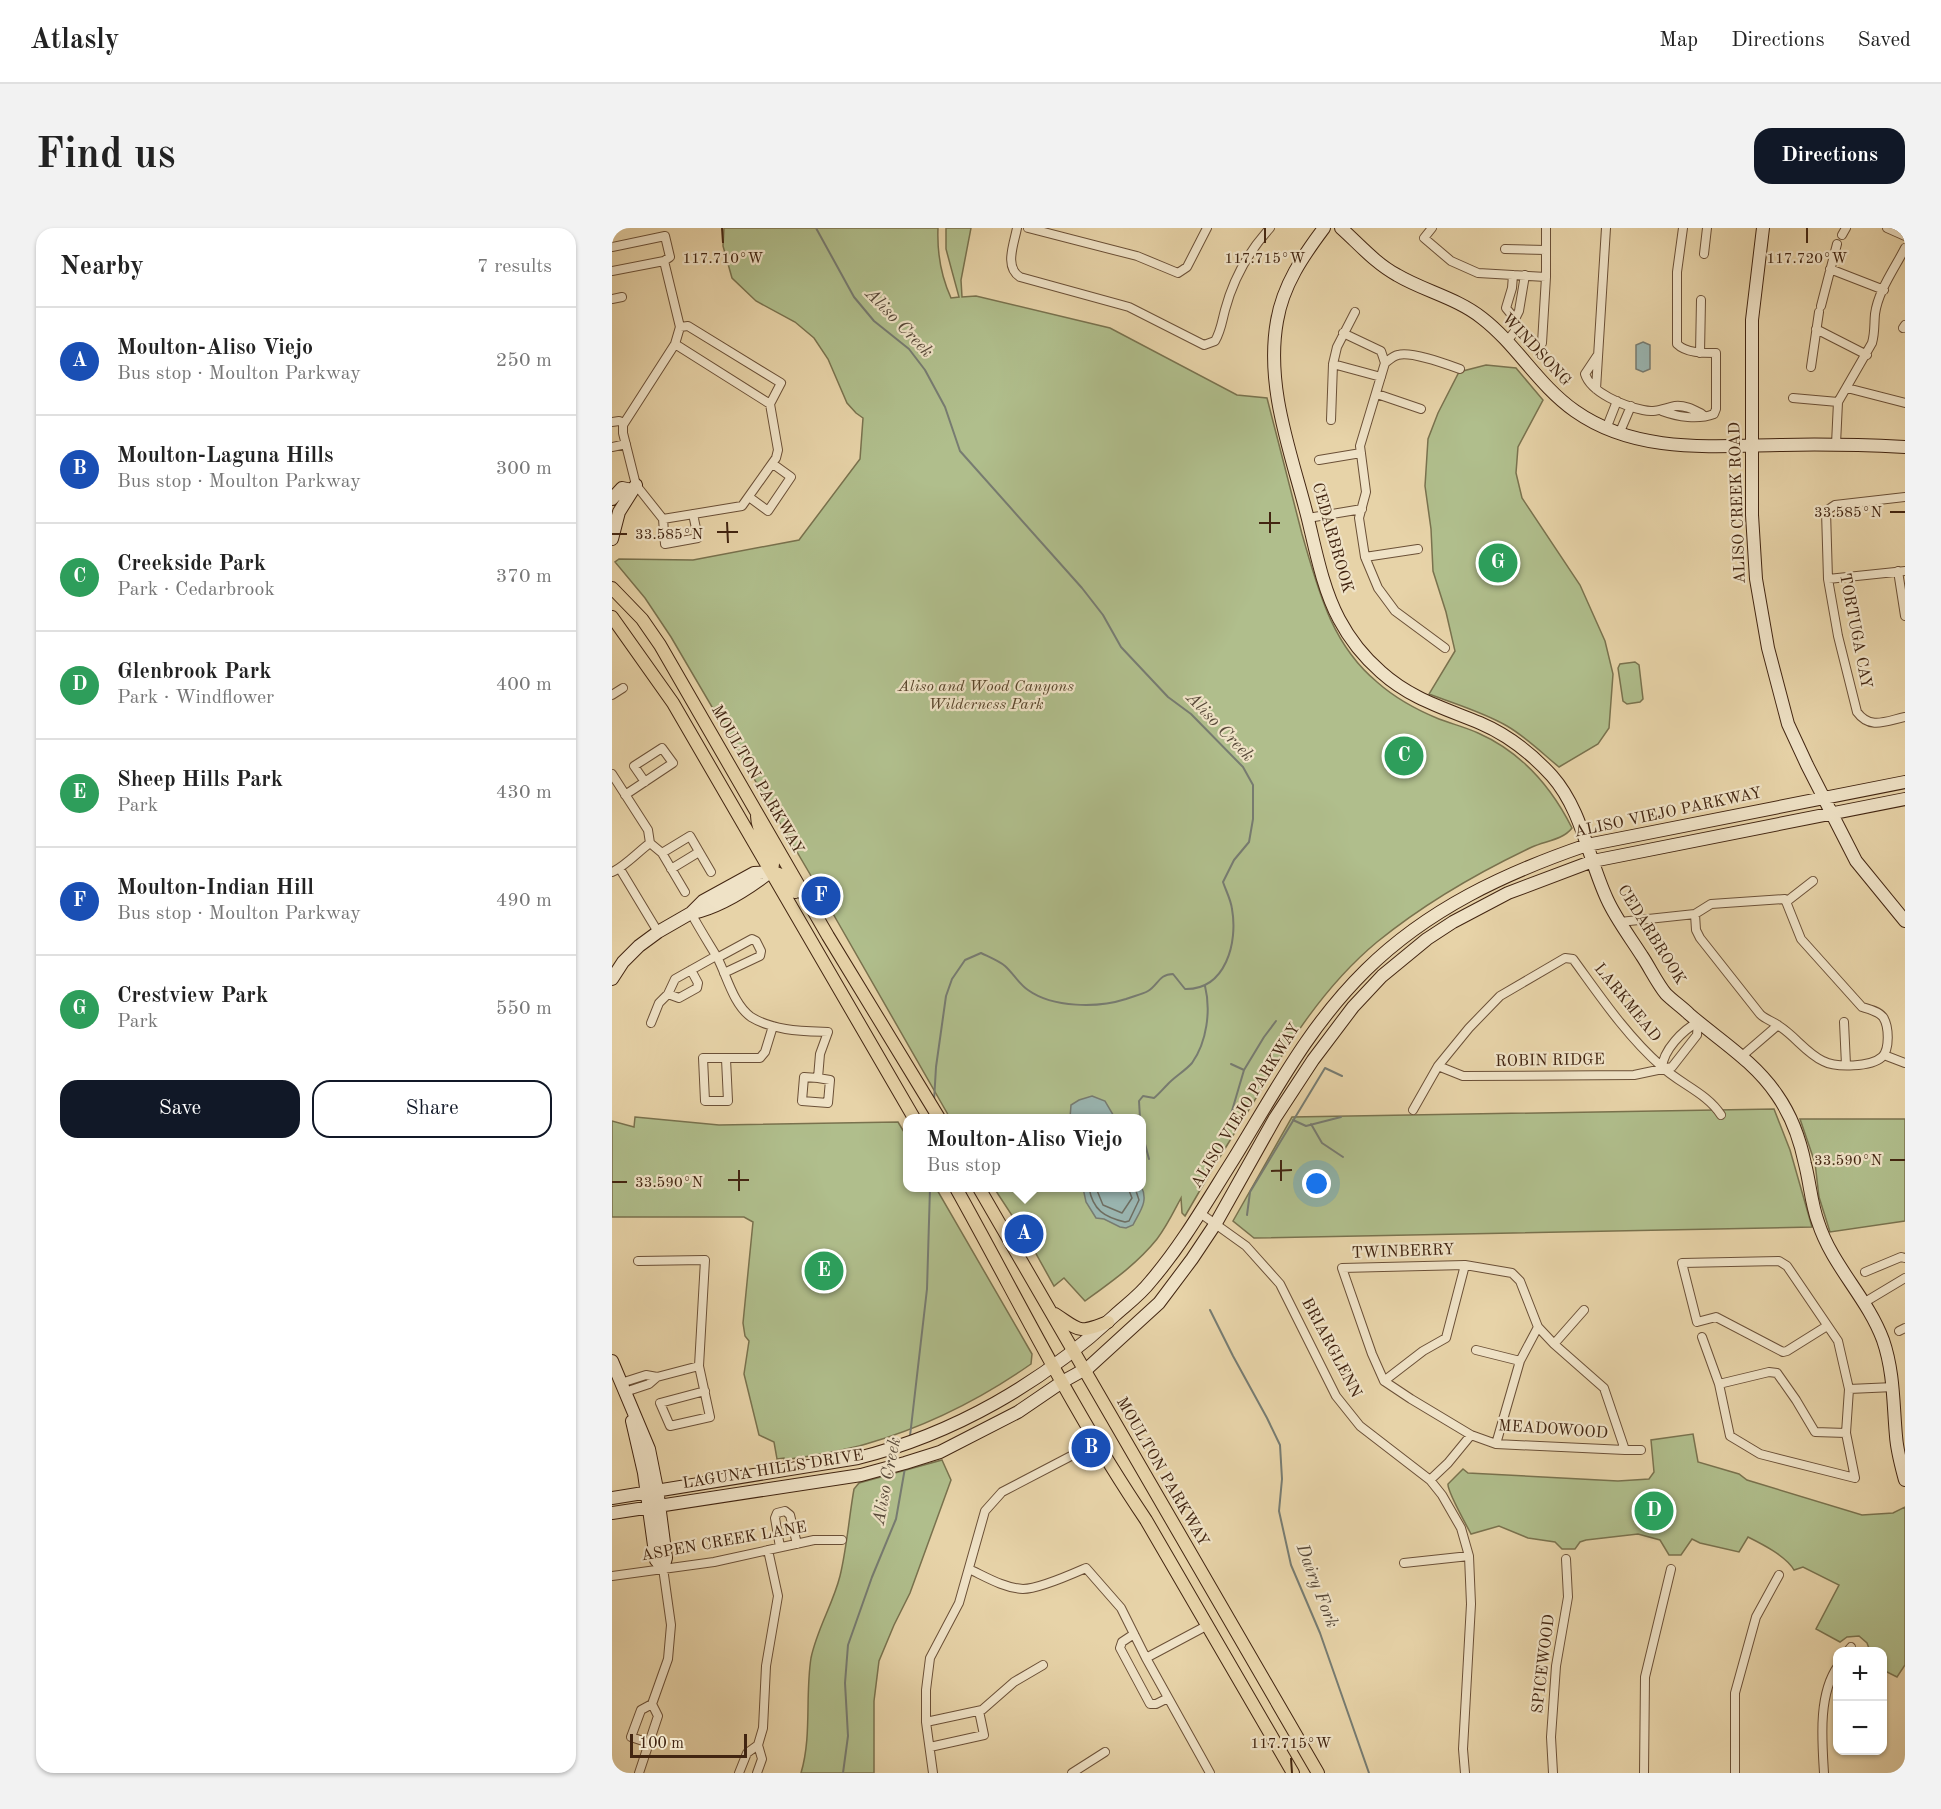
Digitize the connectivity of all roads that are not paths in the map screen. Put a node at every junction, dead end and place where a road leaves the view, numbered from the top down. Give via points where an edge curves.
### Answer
1 (1017, 228) edge
2 (1028, 228) edge
3 (1207, 228) edge
4 (1270, 228) edge
5 (1324, 228) edge
6 (1341, 228) edge
7 (1432, 228) edge
8 (1546, 228) edge
9 (1606, 228) edge
10 (1683, 228) edge
11 (1707, 228) edge
12 (1763, 228) edge
13 (1887, 228) edge
14 (1066, 232) edge
15 (1905, 236) edge
16 (1837, 244) dead end
17 (612, 248) edge
18 (1905, 248) edge
19 (1505, 249) dead end
20 (1546, 250) junction
21 (1704, 255) dead end
22 (664, 261) junction
23 (1830, 269) junction
24 (612, 271) edge
25 (1513, 274) junction
26 (1525, 275) junction
27 (1546, 277) junction
28 (1884, 290) junction
29 (622, 297) dead end
30 (612, 299) edge
31 (1701, 300) dead end
32 (1355, 312) dead end
33 (1515, 319) junction
34 (680, 327) junction
35 (1816, 329) junction
36 (1343, 333) junction
37 (1508, 340) junction
38 (1542, 343) dead end
39 (675, 344) junction
40 (1700, 352) junction
41 (1867, 355) junction
42 (1385, 363) junction
43 (1333, 364) junction
44 (1811, 368) dead end
45 (1460, 369) dead end
46 (1381, 377) junction
47 (1846, 388) junction
48 (1377, 394) junction
49 (1793, 398) dead end
50 (1617, 401) junction
51 (1838, 402) junction
52 (1905, 403) edge
53 (770, 404) junction
54 (1631, 406) junction
55 (1422, 409) dead end
56 (1331, 420) dead end
57 (612, 423) edge
58 (624, 423) junction
59 (1606, 429) junction
60 (1619, 434) junction
61 (626, 444) junction
62 (1836, 444) junction
63 (1752, 445) junction
64 (612, 447) edge
65 (1905, 447) edge
66 (1361, 453) junction
67 (1319, 460) dead end
68 (773, 464) junction
69 (634, 487) junction
70 (748, 497) junction
71 (1905, 497) edge
72 (612, 499) edge
73 (1362, 509) junction
74 (693, 514) junction
75 (1308, 518) junction
76 (663, 519) junction
77 (612, 539) edge
78 (1419, 549) dead end
79 (1365, 557) junction
80 (1902, 571) edge
81 (1828, 579) junction
82 (612, 588) edge
83 (1905, 616) edge
84 (612, 617) edge
85 (1445, 648) dead end
86 (623, 688) dead end
87 (613, 692) edge
88 (1905, 717) edge
89 (612, 774) edge
90 (645, 782) junction
91 (1905, 782) edge
92 (625, 795) junction
93 (1824, 798) junction
94 (1905, 799) edge
95 (757, 812) junction
96 (1833, 814) junction
97 (650, 843) junction
98 (1587, 846) junction
99 (699, 852) junction
100 (662, 853) junction
101 (1593, 861) junction
102 (671, 869) junction
103 (616, 871) edge
104 (711, 872) dead end
105 (771, 872) junction
106 (1812, 881) dead end
107 (684, 892) dead end
108 (1785, 901) junction
109 (691, 913) junction
110 (1695, 914) junction
111 (1905, 921) edge
112 (1620, 922) junction
113 (658, 932) junction
114 (828, 936) junction
115 (716, 957) junction
116 (691, 970) junction
117 (724, 973) junction
118 (612, 979) edge
119 (668, 994) junction
120 (1698, 1022) junction
121 (1845, 1022) dead end
122 (651, 1023) dead end
123 (1778, 1025) junction
124 (773, 1026) junction
125 (1669, 1051) junction
126 (1884, 1054) junction
127 (1742, 1056) junction
128 (1679, 1058) junction
129 (726, 1059) junction
130 (1905, 1064) edge
131 (1846, 1065) junction
132 (1438, 1066) junction
133 (1662, 1068) junction
134 (818, 1078) dead end
135 (1413, 1110) dead end
136 (911, 1114) edge
137 (936, 1114) edge
138 (1721, 1115) dead end
139 (958, 1192) edge
140 (981, 1192) edge
141 (1200, 1213) junction
142 (1216, 1223) junction
143 (1905, 1258) edge
144 (638, 1261) dead end
145 (1464, 1265) junction
146 (1865, 1272) dead end
147 (1905, 1278) edge
148 (1865, 1302) junction
149 (1584, 1310) dead end
150 (1052, 1312) junction
151 (1108, 1322) junction
152 (1827, 1326) junction
153 (1538, 1327) junction
154 (1702, 1337) dead end
155 (1554, 1344) junction
156 (1476, 1350) dead end
157 (1073, 1352) junction
158 (1520, 1360) junction
159 (612, 1361) edge
160 (699, 1366) junction
161 (1053, 1366) junction
162 (1084, 1371) junction
163 (1384, 1381) junction
164 (1062, 1382) junction
165 (1719, 1384) junction
166 (1894, 1387) junction
167 (1850, 1389) junction
168 (705, 1391) junction
169 (625, 1392) junction
170 (1846, 1433) junction
171 (1471, 1435) junction
172 (1496, 1443) junction
173 (1625, 1450) junction
174 (1641, 1450) dead end
175 (1901, 1452) edge
176 (1071, 1456) dead end
177 (1430, 1480) junction
178 (1905, 1480) edge
179 (652, 1490) junction
180 (612, 1498) edge
181 (654, 1505) junction
182 (612, 1513) edge
183 (842, 1540) dead end
184 (796, 1544) junction
185 (780, 1547) junction
186 (768, 1550) junction
187 (1469, 1556) junction
188 (1566, 1559) dead end
189 (1404, 1563) dead end
190 (663, 1569) junction
191 (969, 1569) junction
192 (1671, 1569) dead end
193 (1779, 1575) dead end
194 (612, 1576) edge
195 (1208, 1625) junction
196 (1134, 1634) junction
197 (1146, 1658) junction
198 (1043, 1665) dead end
199 (1833, 1673) edge
200 (1168, 1698) junction
201 (652, 1704) junction
202 (979, 1711) junction
203 (926, 1722) junction
204 (650, 1743) junction
205 (758, 1745) junction
206 (930, 1747) junction
207 (1105, 1752) dead end
208 (639, 1773) edge
209 (739, 1773) edge
210 (757, 1773) edge
211 (933, 1773) edge
212 (1072, 1773) edge
213 (1210, 1773) edge
214 (1293, 1773) edge
215 (1318, 1773) edge
216 (1466, 1773) edge
217 (1553, 1773) edge
218 (1644, 1773) edge
219 (1735, 1773) edge
220 (1824, 1773) edge

1 - 4 street via 1011,261 1012,270 1020,277 1129,307 1204,345 1215,341 1219,334 1236,280
2 - 14 street
3 - 14 street via 1187,267 1178,273
5 - 75 main road, CEDARBROOK via 1302,257 1288,285 1278,317 1274,351 1281,417
6 - 37 main road, WINDSONG via 1377,262 1460,304
7 - 25 street via 1424,238 1451,261 1478,273
8 - 20 street
9 - 50 street via 1596,389
10 - 40 street via 1677,272 1677,344
11 - 21 street
12 - 63 main road, ALISO CREEK ROAD via 1752,320
13 - 15 street
16 - 23 street
17 - 22 street via 665,236 670,257
18 - 28 street
19 - 20 street
20 - 27 street
22 - 24 street
22 - 34 street
23 - 28 street
23 - 35 street
25 - 26 street
25 - 33 street via 1506,308
26 - 27 street
26 - 33 street
27 - 38 street
28 - 41 street
29 - 30 street
31 - 40 street
32 - 36 street
33 - 37 street via 1515,331
34 - 39 street
34 - 53 street via 688,326 781,383
35 - 41 street
35 - 44 street
36 - 42 street via 1381,351
36 - 43 street
37 - 59 main road, WINDSONG via 1556,398
39 - 53 street
39 - 58 street
40 - 54 street via 1716,353 1714,414 1706,416 1687,407 1644,411
41 - 47 street
42 - 45 street via 1403,354
42 - 46 street
43 - 46 street
43 - 56 street
46 - 48 street
47 - 51 street
47 - 52 street
48 - 55 street
48 - 66 street via 1361,437
49 - 51 street
50 - 54 street
50 - 59 street
51 - 62 street
53 - 68 street via 778,450
54 - 60 street
57 - 58 street
58 - 61 street
59 - 60 main road, WINDSONG
60 - 63 main road, WINDSONG via 1667,445
61 - 64 street
61 - 69 street
62 - 63 main road, WINDSONG
62 - 65 main road, WINDSONG
63 - 93 main road, ALISO CREEK ROAD via 1756,579 1768,648 1788,723
66 - 67 street
66 - 73 street via 1366,492
68 - 70 street
68 - 70 street via 792,477 768,511
69 - 72 main road via 622,488
69 - 76 street
69 - 77 main road via 619,512
70 - 74 street via 742,506
71 - 81 street, TORTUGA CAY via 1835,505 1826,511
73 - 75 street
73 - 79 street via 1359,518
74 - 76 street
74 - 76 street via 698,538 665,544
75 - 98 main road, CEDARBROOK via 1320,569 1338,618 1355,643 1381,672 1418,698 1483,724 1530,754 1566,794
78 - 79 street
79 - 85 street via 1378,588 1395,611
80 - 81 street
80 - 83 street
81 - 88 street, TORTUGA CAY via 1857,712 1863,720 1874,723
82 - 95 main road, MOULTON PARKWAY via 660,645
84 - 105 main road, MOULTON PARKWAY via 673,703
86 - 87 street
89 - 92 street
90 - 90 street via 673,763 662,748 634,766
90 - 92 street
91 - 93 main road, ALISO VIEJO PARKWAY
92 - 97 street via 648,830
93 - 96 main road, ALISO CREEK ROAD
93 - 98 main road, ALISO VIEJO PARKWAY
94 - 96 main road, ALISO VIEJO PARKWAY
95 - 105 main road via 760,834 772,855
95 - 114 main road, MOULTON PARKWAY
96 - 101 main road, ALISO VIEJO PARKWAY
96 - 111 main road, ALISO CREEK ROAD via 1856,861
97 - 100 street
97 - 103 street
98 - 101 main road, CEDARBROOK
98 - 141 main road, ALISO VIEJO PARKWAY via 1538,862 1459,900 1366,970 1314,1028
99 - 100 street via 690,836
99 - 102 street
99 - 104 street
100 - 102 street
101 - 112 main road, CEDARBROOK via 1606,898
101 - 142 main road, ALISO VIEJO PARKWAY via 1508,893 1453,922 1382,976 1313,1060
102 - 107 street
103 - 113 street
105 - 109 main road via 754,873 703,901
105 - 114 main road via 784,877 813,924
105 - 136 main road, MOULTON PARKWAY
106 - 108 street
108 - 110 street via 1783,898 1711,904
108 - 126 street via 1800,939 1862,1007 1883,1017 1888,1031
109 - 113 main road
109 - 115 street
110 - 112 street
110 - 123 street via 1701,938 1760,1014
112 - 120 main road, CEDARBROOK via 1667,995
113 - 118 main road via 623,962
114 - 137 main road, MOULTON PARKWAY
115 - 116 street
115 - 117 street
115 - 117 street via 752,939 756,941 760,956
116 - 119 street via 675,979
116 - 119 street via 697,988 679,998
117 - 124 street via 749,1015
119 - 122 street via 659,1003
120 - 125 street via 1686,1029
120 - 127 main road, CEDARBROOK
120 - 128 street, ROBIN RIDGE via 1697,1035
121 - 131 street
123 - 127 street
123 - 131 street via 1824,1062
124 - 129 street via 760,1058
124 - 134 street via 828,1032 820,1054
125 - 128 street
125 - 133 street
126 - 130 street
126 - 131 street via 1867,1063
127 - 148 main road, CEDARBROOK via 1771,1087 1789,1117 1800,1142 1825,1242
128 - 133 street, ROBIN RIDGE via 1672,1067
129 - 129 street via 703,1058 705,1101 728,1101
132 - 133 street, ROBIN RIDGE via 1463,1076 1496,1077 1634,1075
132 - 133 street, LARKMEAD via 1500,996 1565,958 1573,959 1628,1033
132 - 135 street
133 - 138 street, LARKMEAD via 1713,1104
139 - 161 main road
140 - 150 main road, MOULTON PARKWAY
141 - 142 street, BRIARGLENN
141 - 151 main road, ALISO VIEJO PARKWAY via 1150,1283
142 - 162 main road, ALISO VIEJO PARKWAY via 1159,1303
142 - 177 street, BRIARGLENN via 1246,1246 1280,1284 1336,1396 1360,1426
143 - 146 street
144 - 160 street via 705,1260
145 - 153 street, TWINBERRY via 1512,1273 1520,1281
145 - 163 street via 1446,1338
145 - 163 street, TWINBERRY via 1342,1268
147 - 148 street
148 - 166 main road, CEDARBROOK via 1883,1342
149 - 155 street
150 - 151 main road via 1078,1329
150 - 157 main road, MOULTON PARKWAY
151 - 157 main road, ALISO VIEJO PARKWAY
152 - 152 street via 1783,1352 1716,1317 1697,1322 1682,1263 1784,1262
152 - 167 street via 1838,1341
153 - 155 street
153 - 158 street
154 - 165 street
155 - 173 street via 1604,1388
156 - 158 street
157 - 161 main road, ALISO VIEJO PARKWAY
157 - 162 main road, MOULTON PARKWAY
158 - 172 street
159 - 169 main road
160 - 168 street
160 - 169 street via 657,1377 646,1375
161 - 164 main road
161 - 179 main road, LAGUNA HILLS DRIVE via 997,1402 942,1430 871,1455
162 - 164 main road, ALISO VIEJO PARKWAY
162 - 215 main road, MOULTON PARKWAY
163 - 171 street, MEADOWOOD
164 - 181 main road, LAGUNA HILLS DRIVE via 1018,1412 936,1454 873,1472
164 - 195 main road
165 - 170 street via 1777,1373 1815,1432
165 - 170 street via 1730,1436 1760,1454 1855,1478
166 - 167 street
166 - 175 main road, CEDARBROOK
167 - 170 street
168 - 168 street via 660,1402 670,1426 710,1417
169 - 179 main road via 646,1439
171 - 172 street, MEADOWOOD
171 - 177 street
172 - 173 street, MEADOWOOD
173 - 174 street, MEADOWOOD
175 - 178 main road, CEDARBROOK
176 - 191 street via 1002,1492 992,1502 985,1511
177 - 187 street, BRIARGLENN via 1461,1528
179 - 180 main road, LAGUNA HILLS DRIVE
179 - 181 main road
181 - 182 main road, LAGUNA HILLS DRIVE
181 - 190 main road via 666,1558
183 - 184 street, ASPEN CREEK LANE
184 - 185 street, ASPEN CREEK LANE
184 - 185 street via 790,1515 785,1511 775,1518
185 - 186 street, ASPEN CREEK LANE
186 - 190 street, ASPEN CREEK LANE
186 - 205 street via 778,1596
187 - 189 street
187 - 216 street, BRIARGLENN via 1471,1604 1463,1749
188 - 217 street, SPICEWOOD via 1568,1597 1556,1666 1551,1737
190 - 194 street, ASPEN CREEK LANE
190 - 201 street via 672,1625 668,1659
191 - 196 street via 998,1583 1024,1589 1086,1568 1121,1608
191 - 203 street via 959,1603 930,1658
192 - 218 street via 1644,1677
193 - 219 street via 1756,1617 1735,1693
195 - 197 street
195 - 214 main road
196 - 197 street
196 - 200 street via 1120,1648 1150,1704
197 - 200 street
198 - 202 street via 1014,1682
199 - 220 street via 1822,1714
200 - 213 street
201 - 204 street via 658,1716
201 - 204 street via 641,1710 631,1737
202 - 203 street
202 - 206 street via 984,1735
203 - 206 street
204 - 208 street
205 - 209 street via 747,1753
205 - 210 street via 762,1759
206 - 211 street
207 - 212 street

